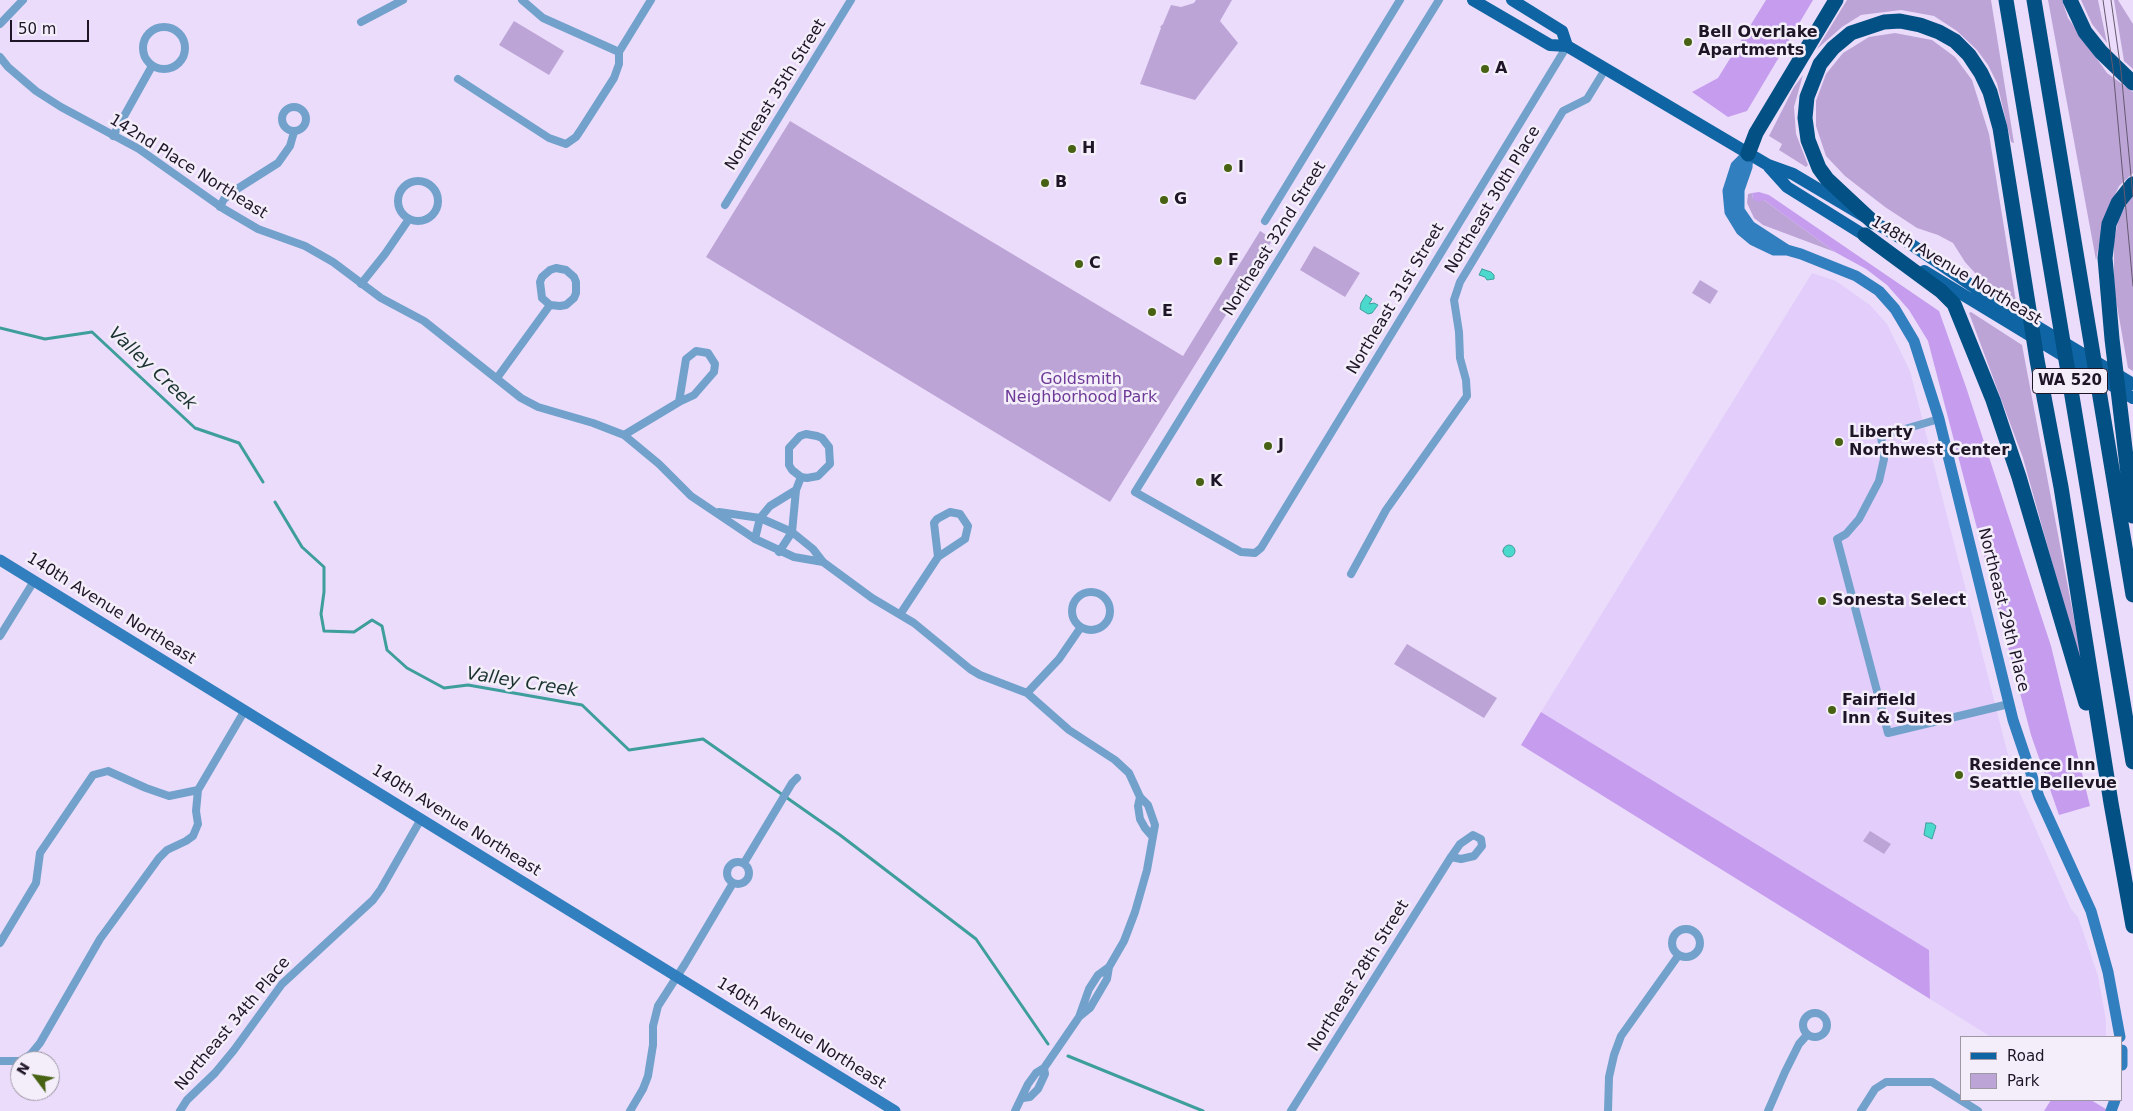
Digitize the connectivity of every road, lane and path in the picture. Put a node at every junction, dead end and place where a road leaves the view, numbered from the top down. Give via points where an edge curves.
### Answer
1 (23, 0) edge
2 (403, 0) edge
3 (522, 0) edge
4 (651, 0) edge
5 (851, 0) edge
6 (1400, 0) edge
7 (1439, 0) edge
8 (1473, 0) edge
9 (1512, 0) edge
10 (1836, 0) edge
11 (2006, 0) edge
12 (2034, 0) edge
13 (2070, 0) edge
14 (361, 22) dead end
15 (0, 24) edge
16 (1567, 46) junction
17 (619, 52) junction
18 (0, 57) edge
19 (152, 66) junction
20 (1606, 68) junction
21 (458, 78) dead end
22 (2133, 83) edge
23 (294, 132) dead end
24 (113, 136) junction
25 (1748, 154) junction
26 (1768, 165) junction
27 (2133, 184) edge
28 (725, 205) dead end
29 (222, 208) junction
30 (409, 219) junction
31 (1265, 221) dead end
32 (1873, 222) junction
33 (1865, 235) junction
34 (360, 284) junction
35 (550, 305) junction
36 (2013, 318) junction
37 (497, 378) junction
38 (2133, 384) edge
39 (2133, 398) edge
40 (679, 402) junction
41 (1939, 419) junction
42 (624, 435) junction
43 (801, 477) junction
44 (796, 490) junction
45 (717, 512) junction
46 (2133, 516) edge
47 (760, 518) junction
48 (792, 532) junction
49 (755, 539) junction
50 (779, 552) junction
51 (1241, 552) joint
52 (938, 557) junction
53 (0, 560) edge
54 (823, 562) junction
55 (1351, 574) dead end
56 (34, 581) junction
57 (2133, 595) edge
58 (901, 613) junction
59 (1081, 627) junction
60 (0, 636) edge
61 (1027, 693) junction
62 (2009, 704) junction
63 (245, 710) junction
64 (2133, 762) edge
65 (797, 778) dead end
66 (198, 790) junction
67 (1140, 797) junction
68 (2111, 803) junction
69 (421, 819) junction
70 (1152, 836) junction
71 (1451, 856) dead end
72 (744, 863) junction
73 (733, 883) junction
74 (2133, 926) edge
75 (0, 943) edge
76 (1678, 956) dead end
77 (1109, 967) junction
78 (676, 976) junction
79 (1079, 1017) junction
80 (1807, 1035) dead end
81 (2120, 1036) edge
82 (33, 1051) edge
83 (1960, 1100) edge
84 (1962, 1101) edge
85 (180, 1111) edge
86 (630, 1111) edge
87 (896, 1111) edge
88 (1015, 1111) edge
89 (1291, 1111) edge
90 (1608, 1111) edge
91 (1768, 1111) edge
92 (1861, 1111) edge
93 (1978, 1111) edge

1 - 15 street
2 - 14 street
3 - 17 street via 542,18
4 - 17 street
5 - 28 street, Northeast 35th Street
6 - 31 street, Northeast 32nd Street
7 - 51 street, Northeast 32nd Street via 1136,492
8 - 16 main road, 148th Avenue Northeast via 1550,46
9 - 16 main road, 148th Avenue Northeast via 1562,32
10 - 25 highway via 1756,133
11 - 64 highway, WA 520
12 - 57 highway, WA 520
13 - 22 highway via 2085,32
16 - 20 main road, 148th Avenue Northeast
16 - 51 street, Northeast 31st Street via 1261,548 1255,553
17 - 21 street via 620,64 614,78 576,137 566,144 549,138
18 - 24 street, 142nd Place Northeast via 36,91
19 - 19 street via 168,68 181,59 184,44 175,30 159,28 146,37 143,52
19 - 24 street
20 - 25 main road, 148th Avenue Northeast
20 - 55 street, Northeast 30th Place via 1587,99 1562,111 1460,282 1454,300 1467,396 1386,510
23 - 29 street via 290,146 278,163 230,195
24 - 29 street, 142nd Place Northeast via 139,150
25 - 26 main road, 148th Avenue Northeast
25 - 41 street, Northeast 29th Place via 1736,166 1728,191 1730,212 1741,230 1774,250 1787,250 1837,267 1878,290 1895,308 1914,341
26 - 32 main road, 148th Avenue Northeast via 1793,174
26 - 33 main road, 148th Avenue Northeast via 1787,187
27 - 46 highway via 2118,203 2109,224 2105,258
29 - 34 street, 142nd Place Northeast via 258,229 318,252
30 - 30 street via 424,220 436,210 437,194 426,183 411,182 400,192 399,208
30 - 34 street
32 - 36 main road, 148th Avenue Northeast via 1909,243
32 - 68 highway via 1819,168 1808,140 1807,97 1820,64 1851,33 1884,22 1920,25 1955,41 1969,55 1990,92 2000,128
33 - 36 main road, 148th Avenue Northeast
33 - 68 highway via 1950,300 1970,341 2032,515 2087,706
34 - 37 street, 142nd Place Northeast via 424,321
35 - 35 street via 566,305 574,298 574,277 566,270 550,270 540,282 542,298
35 - 37 street
36 - 38 main road, 148th Avenue Northeast
36 - 39 main road, 148th Avenue Northeast
37 - 42 street, 142nd Place Northeast via 538,407
40 - 40 street via 686,359 696,351 708,353 714,360 714,372 694,395
40 - 42 street
41 - 62 street, Northeast 29th Place
41 - 62 street via 1880,436 1884,460 1879,481 1859,519 1837,539 1888,733
42 - 45 street, 142nd Place Northeast via 691,496
43 - 43 street via 818,476 830,464 829,447 822,438 806,434 791,443 787,454 789,465
43 - 44 street
44 - 47 street via 770,506
44 - 48 street
45 - 47 street, 142nd Place Northeast
45 - 49 street, 142nd Place Northeast
47 - 48 street, 142nd Place Northeast
47 - 49 street
48 - 50 street
48 - 54 street, 142nd Place Northeast
49 - 50 street, 142nd Place Northeast
50 - 54 street, 142nd Place Northeast
52 - 52 street via 934,523 945,513 960,514 966,521 965,539
52 - 58 street
53 - 56 street, 140th Avenue Northeast
54 - 58 street, 142nd Place Northeast via 872,598
56 - 60 street
56 - 63 street, 140th Avenue Northeast
58 - 61 street, 142nd Place Northeast via 970,669
59 - 59 street via 1091,630 1105,624 1110,614 1106,599 1092,592 1077,598 1073,614
59 - 61 street via 1059,659
61 - 67 street, 142nd Place Northeast via 1069,730 1116,760 1128,773
62 - 81 street, Northeast 29th Place via 2039,797 2091,911 2108,972
63 - 66 street
63 - 69 street, 140th Avenue Northeast
65 - 72 street
66 - 75 street via 169,796 108,771 93,775 40,854 36,883
66 - 82 street via 198,824 193,836 159,858 100,939
67 - 70 street via 1140,819
67 - 70 street via 1153,817
68 - 74 highway
69 - 78 street, 140th Avenue Northeast
69 - 85 street, Northeast 34th Place via 373,900 282,984 234,1050
70 - 77 street via 1136,912
71 - 89 street, Northeast 28th Street
72 - 73 street via 736,862 730,866 727,873
72 - 73 street via 750,874 747,881 740,885
73 - 78 street
76 - 90 street via 1621,1036 1609,1077
77 - 79 street via 1098,975 1089,989
77 - 79 street via 1098,996
78 - 86 street via 655,1014 648,1076
78 - 87 street, 140th Avenue Northeast
79 - 88 street via 1044,1068 1028,1084
80 - 91 street via 1799,1044
83 - 92 street via 1932,1082 1886,1082 1875,1089
84 - 93 street

